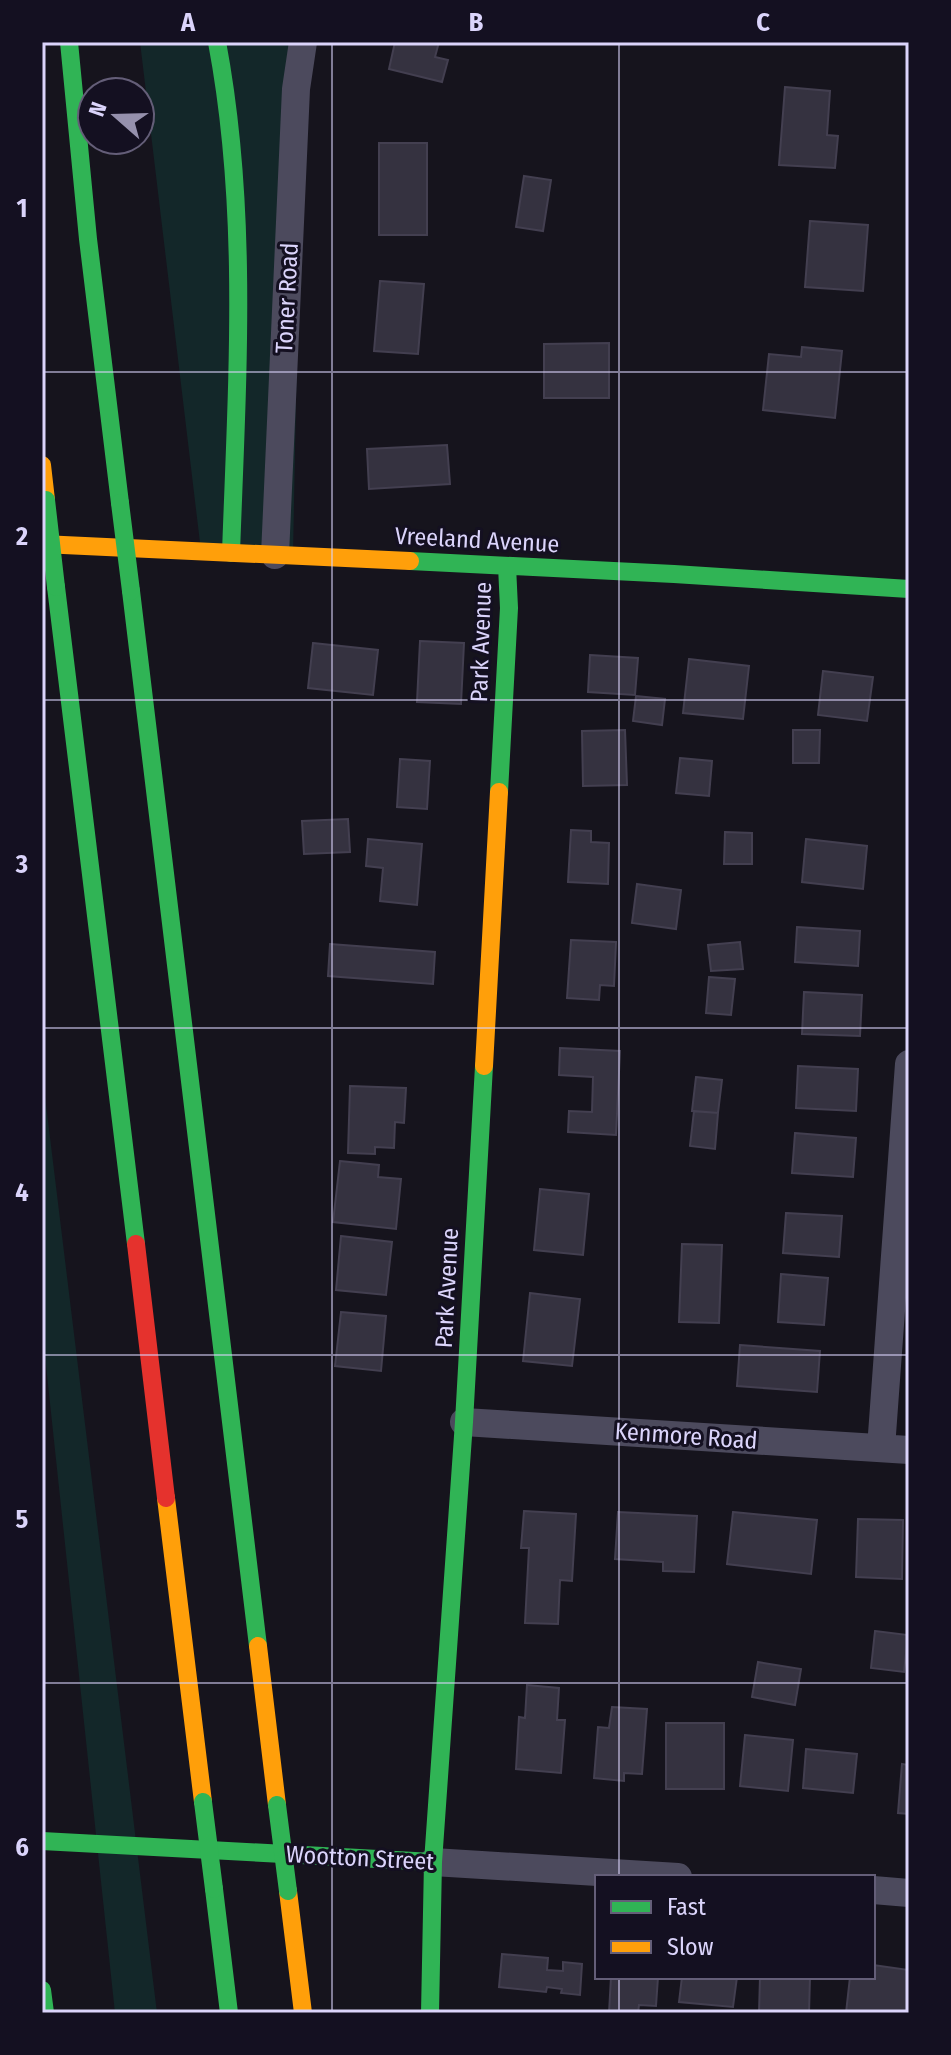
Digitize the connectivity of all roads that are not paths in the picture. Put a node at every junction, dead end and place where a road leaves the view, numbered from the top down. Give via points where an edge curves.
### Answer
1 (69, 42) edge
2 (217, 42) edge
3 (303, 42) edge
4 (42, 465) edge
5 (42, 544) edge
6 (231, 553) junction
7 (275, 555) junction
8 (507, 566) junction
9 (909, 589) edge
10 (909, 1064) edge
11 (464, 1422) junction
12 (895, 1449) edge
13 (42, 1841) edge
14 (433, 1862) junction
15 (645, 1875) edge
16 (875, 1890) edge
17 (909, 1893) edge
18 (42, 1990) edge
19 (45, 2013) edge
20 (229, 2013) edge
21 (303, 2013) edge
22 (430, 2013) edge

1 - 21 main road, bridge via 88,239
2 - 6 main road via 239,237
3 - 7 street, Toner Road via 296,89
4 - 20 main road, bridge
5 - 6 main road, Vreeland Avenue
6 - 7 main road, Vreeland Avenue
7 - 8 main road, Vreeland Avenue
8 - 9 main road, Vreeland Avenue
8 - 11 main road, Park Avenue
10 - 12 street
11 - 12 street, Kenmore Road
11 - 14 main road, Park Avenue
13 - 14 main road, Wootton Street
14 - 15 street, Wootton Street
14 - 22 main road, Park Avenue
16 - 17 street
18 - 19 main road

